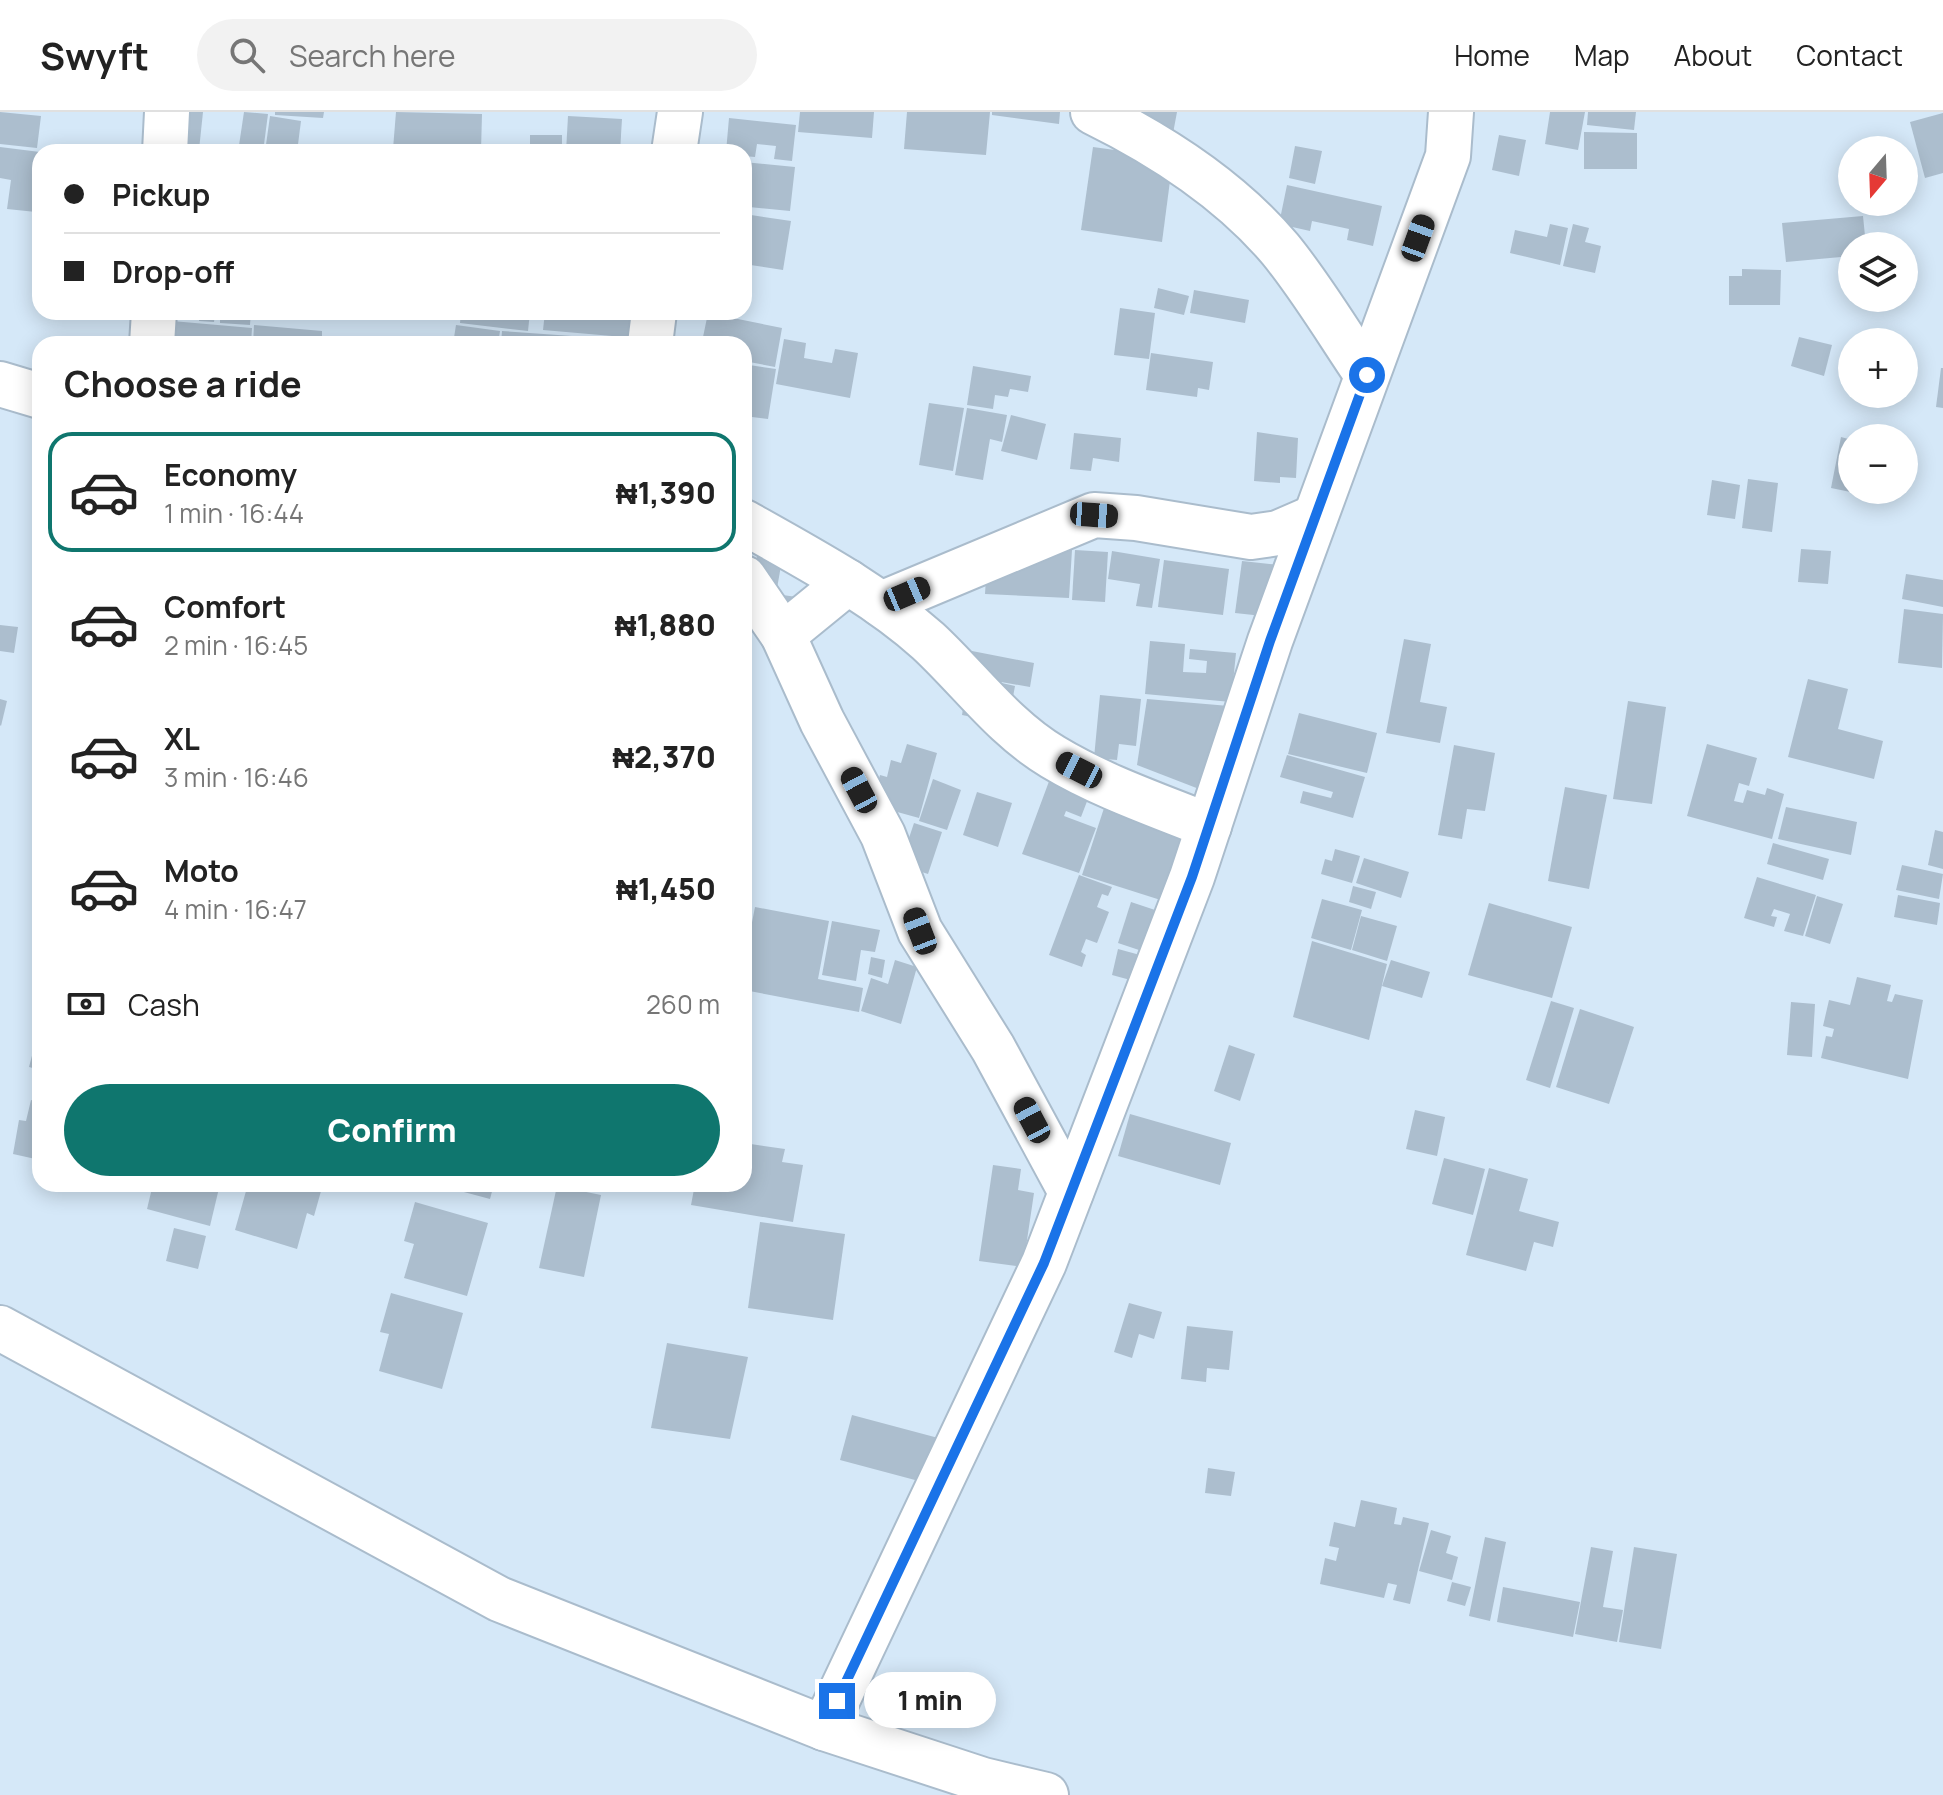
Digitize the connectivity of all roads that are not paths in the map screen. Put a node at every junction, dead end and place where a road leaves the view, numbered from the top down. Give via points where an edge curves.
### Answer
1 (167, 112) edge
2 (680, 112) edge
3 (1093, 112) edge
4 (1451, 112) edge
5 (165, 144) edge
6 (675, 144) edge
7 (1367, 375) junction
8 (0, 384) edge
9 (32, 394) edge
10 (1315, 517) junction
11 (752, 527) edge
12 (752, 590) edge
13 (865, 593) junction
14 (783, 635) junction
15 (1209, 826) junction
16 (1071, 1192) junction
17 (0, 1328) edge
18 (824, 1728) junction
19 (1046, 1795) edge

1 - 5 street
2 - 6 street
3 - 7 street via 1144,137 1217,189 1280,249
4 - 7 street via 1448,156
7 - 10 street
8 - 9 street
10 - 13 street via 1278,533 1251,537 1094,515
10 - 15 street
11 - 13 street
12 - 14 street
13 - 14 street
13 - 15 street via 927,641 1052,756
14 - 16 street via 883,835 920,931 993,1048
15 - 16 street
16 - 18 street via 1044,1263
17 - 18 street via 499,1599
18 - 19 street

